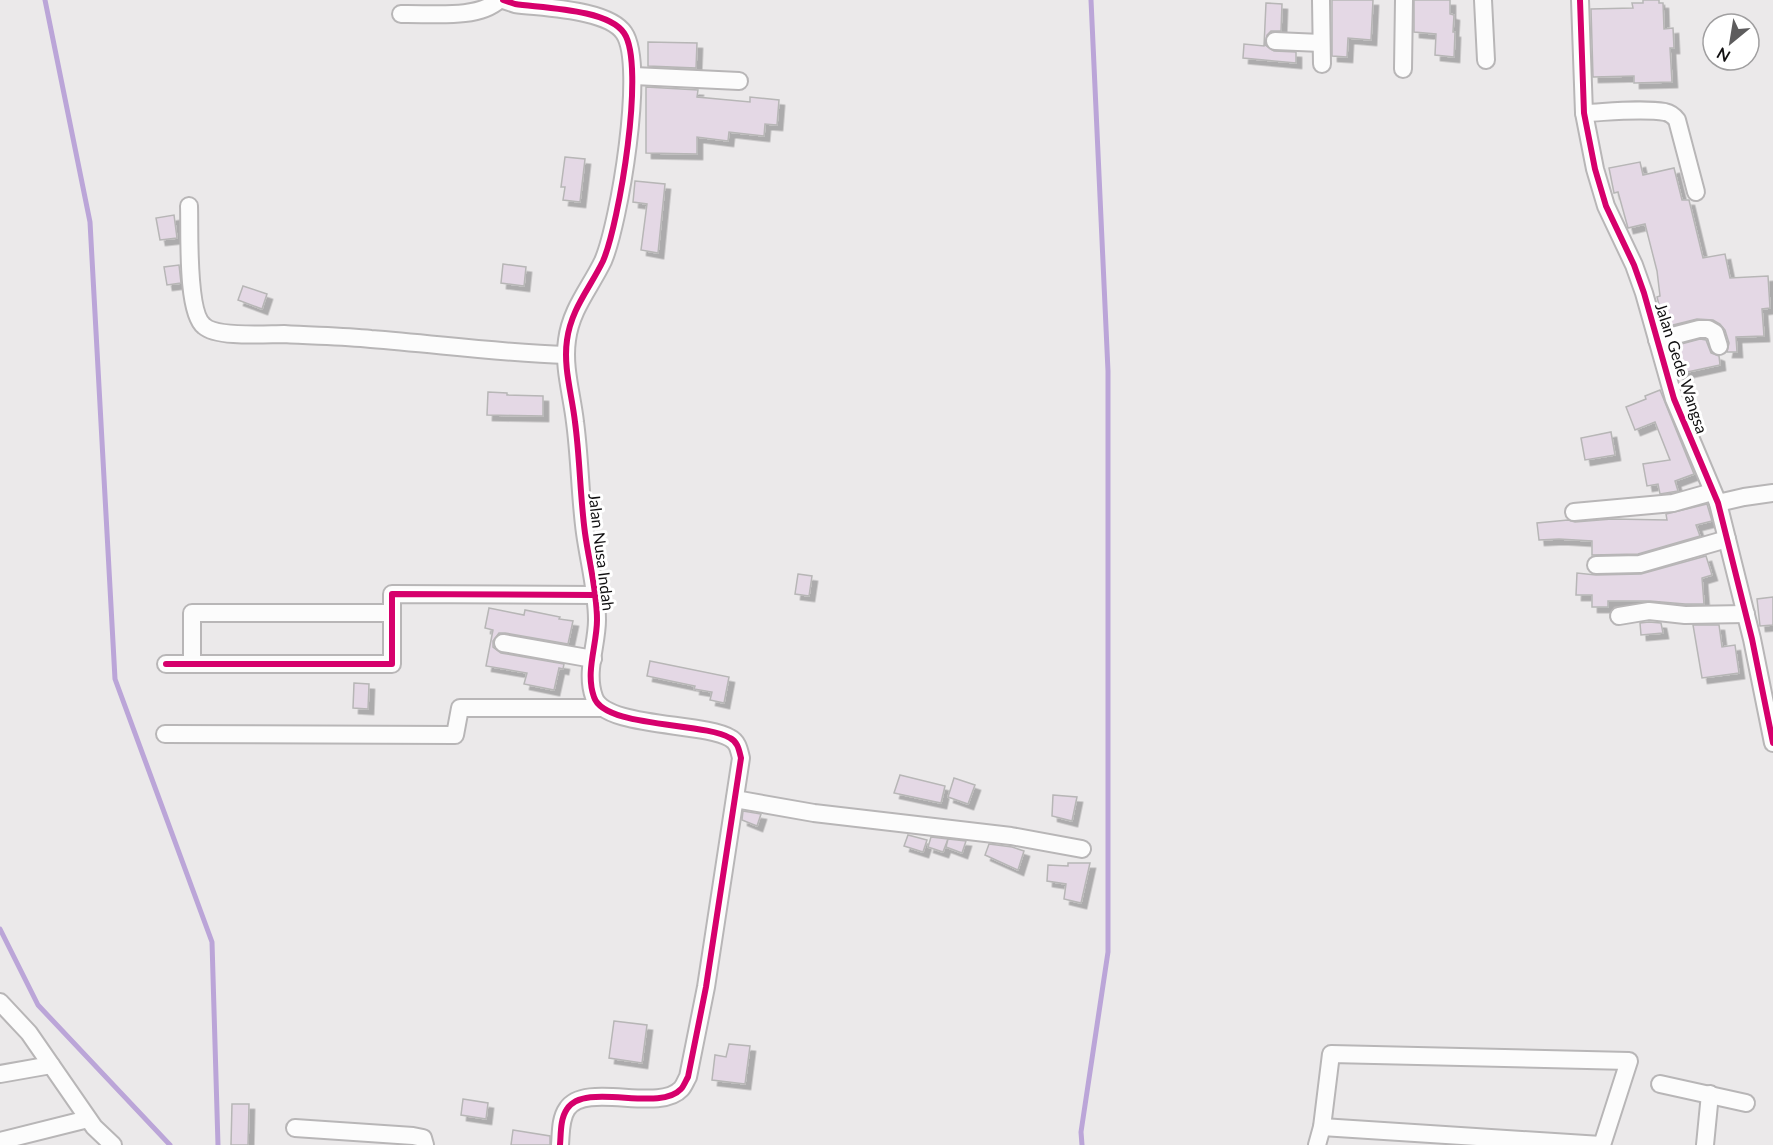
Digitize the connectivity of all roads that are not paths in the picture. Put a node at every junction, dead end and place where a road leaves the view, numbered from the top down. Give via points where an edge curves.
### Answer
1 (501, 0) edge
2 (1321, 0) edge
3 (1404, 0) edge
4 (1483, 0) edge
5 (1580, 0) edge
6 (401, 14) dead end
7 (1275, 42) dead end
8 (1321, 43) junction
9 (1486, 60) dead end
10 (1322, 64) dead end
11 (1403, 69) dead end
12 (634, 76) junction
13 (739, 81) dead end
14 (1584, 113) junction
15 (1696, 192) dead end
16 (189, 206) dead end
17 (1657, 340) junction
18 (1719, 346) dead end
19 (566, 355) junction
20 (1773, 493) edge
21 (1715, 498) junction
22 (1574, 512) dead end
23 (1727, 539) junction
24 (1596, 565) dead end
25 (596, 595) junction
26 (392, 613) junction
27 (1746, 614) junction
28 (1619, 616) dead end
29 (503, 643) dead end
30 (592, 659) junction
31 (166, 664) dead end
32 (192, 664) junction
33 (601, 708) junction
34 (165, 734) dead end
35 (1773, 743) edge
36 (735, 799) junction
37 (1082, 849) dead end
38 (0, 1002) edge
39 (51, 1065) junction
40 (0, 1074) edge
41 (1660, 1084) dead end
42 (1710, 1094) junction
43 (1746, 1103) dead end
44 (88, 1119) junction
45 (1322, 1127) junction
46 (295, 1128) dead end
47 (0, 1141) edge
48 (113, 1145) edge
49 (425, 1145) edge
50 (560, 1145) edge
51 (1317, 1145) edge
52 (1601, 1145) edge
53 (1705, 1145) edge

1 - 6 street via 467,13
1 - 12 street, Jalan Nusa Indah via 594,14 613,21 630,44
2 - 8 street
3 - 11 street
4 - 9 street
5 - 14 street, Jalan Gede Wangsa
7 - 8 street
8 - 10 street
12 - 13 street
12 - 19 street, Jalan Nusa Indah via 622,188 611,238 571,320
14 - 15 street via 1673,115
14 - 17 street, Jalan Gede Wangsa via 1600,187 1634,265
16 - 19 street via 193,295 198,317 206,328 229,333 370,339
17 - 18 street via 1705,329 1715,333
17 - 21 street, Jalan Gede Wangsa via 1674,399
19 - 25 street, Jalan Nusa Indah
20 - 21 street
21 - 22 street
21 - 23 street, Jalan Gede Wangsa
23 - 24 street via 1640,564
23 - 27 street, Jalan Gede Wangsa
25 - 26 street via 392,594
25 - 30 street, Jalan Nusa Indah
26 - 32 street via 392,664
26 - 32 street via 192,613
27 - 28 street via 1649,611
27 - 35 street, Jalan Gede Wangsa
29 - 30 street
30 - 33 street, Jalan Nusa Indah via 591,685
31 - 32 street
33 - 34 street via 460,708 455,735
33 - 36 street via 625,717 730,738 738,746 741,758
36 - 37 street
36 - 50 street via 688,1077 681,1089 671,1095 586,1097 572,1102 565,1111
38 - 39 street via 29,1033
39 - 40 street
39 - 44 street
41 - 42 street
42 - 43 street
42 - 53 street
44 - 47 street
44 - 48 street
45 - 51 street
45 - 52 street
45 - 52 street via 1331,1054 1629,1061
46 - 49 street via 413,1136 423,1138

